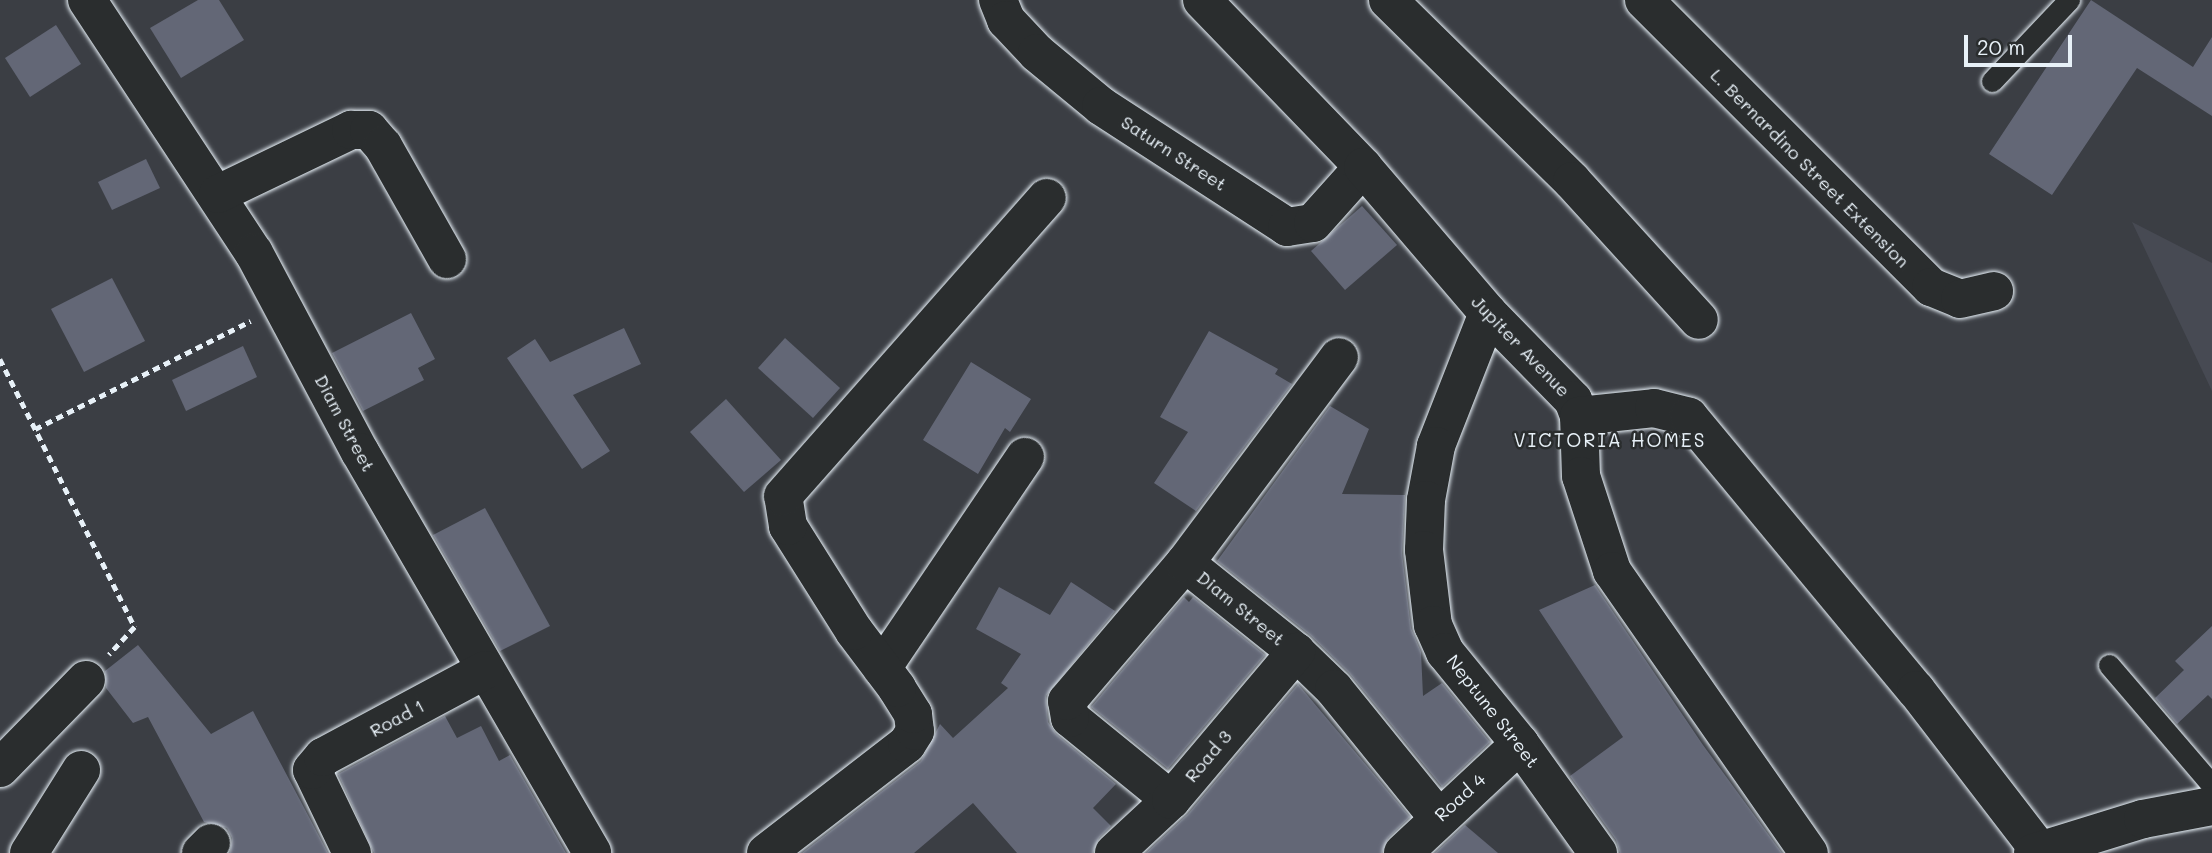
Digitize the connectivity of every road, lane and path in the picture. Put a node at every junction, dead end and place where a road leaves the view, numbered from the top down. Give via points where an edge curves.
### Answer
1 (87, 0) edge
2 (998, 0) edge
3 (1202, 0) edge
4 (1388, 0) edge
5 (1644, 0) edge
6 (2069, 0) edge
7 (1992, 81) dead end
8 (1363, 167) junction
9 (218, 194) junction
10 (1047, 198) dead end
11 (447, 259) dead end
12 (1994, 291) dead end
13 (283, 305) junction
14 (1488, 313) junction
15 (1699, 320) dead end
16 (1339, 357) dead end
17 (0, 359) edge
18 (1579, 416) junction
19 (35, 429) junction
20 (1026, 457) dead end
21 (1185, 563) junction
22 (1296, 652) junction
23 (2109, 665) dead end
24 (882, 668) junction
25 (485, 670) junction
26 (86, 680) joint
27 (1520, 744) junction
28 (0, 768) edge
29 (81, 770) dead end
30 (2212, 785) edge
31 (1171, 800) junction
32 (2212, 806) edge
33 (1437, 816) junction
34 (2036, 851) edge
35 (30, 852) edge
36 (352, 853) edge
37 (592, 853) edge
38 (766, 853) edge
39 (1114, 853) edge
40 (1403, 853) edge
41 (1598, 853) edge
42 (1809, 853) edge

1 - 9 street, Diam Street
2 - 8 street, Saturn Street via 1006,20 1037,53 1101,106 1287,227 1313,223
3 - 8 street, Jupiter Avenue
4 - 15 street via 1572,181
5 - 12 street, L. Bernardino Street Extension via 1931,287 1961,299
6 - 7 lane
8 - 14 street, Jupiter Avenue
9 - 11 street via 351,130 369,130 383,146
9 - 13 street, Diam Street
10 - 24 street via 783,496 788,526
13 - 19 path
13 - 25 street, Diam Street via 360,452
14 - 18 street, Jupiter Avenue via 1573,400
14 - 27 street, Neptune Street via 1436,446 1424,550 1433,625 1445,652
16 - 21 street, Diam Street
17 - 19 path
18 - 34 street via 1654,408 1689,417 1893,661
18 - 42 street, Jupiter Avenue via 1581,476 1612,570
19 - 26 path via 135,627
20 - 24 street
21 - 22 street, Diam Street
21 - 31 street via 1067,701 1066,710 1070,719
22 - 31 street, Road 3
22 - 33 street, Diam Street via 1369,727
23 - 30 lane
24 - 38 street via 914,714 915,731 907,744
25 - 36 street, Road 1 via 323,757 312,770
25 - 37 street, Diam Street
26 - 28 street
27 - 33 street, Road 4
27 - 41 street, Neptune Street
29 - 35 street
31 - 39 street, Road 3
32 - 34 street via 2143,819
33 - 40 street, Road 4

